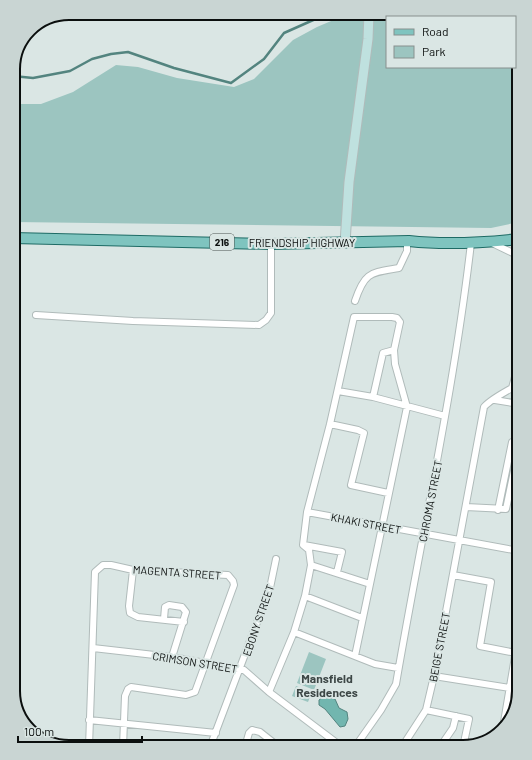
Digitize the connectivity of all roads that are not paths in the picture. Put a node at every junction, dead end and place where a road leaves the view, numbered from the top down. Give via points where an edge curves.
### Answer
1 (369, 20) edge
2 (20, 238) edge
3 (512, 240) edge
4 (407, 241) junction
5 (490, 242) junction
6 (345, 243) junction
7 (471, 243) junction
8 (271, 244) junction
9 (512, 253) edge
10 (356, 301) dead end
11 (36, 315) dead end
12 (394, 350) junction
13 (512, 388) edge
14 (338, 391) junction
15 (373, 397) junction
16 (495, 400) junction
17 (512, 403) edge
18 (407, 407) junction
19 (445, 416) junction
20 (330, 424) junction
21 (512, 442) edge
22 (512, 483) edge
23 (388, 493) junction
24 (466, 507) junction
25 (498, 510) junction
26 (307, 512) junction
27 (381, 525) junction
28 (424, 534) junction
29 (460, 541) junction
30 (303, 545) junction
31 (512, 550) edge
32 (276, 559) dead end
33 (311, 565) junction
34 (133, 570) junction
35 (337, 572) junction
36 (453, 575) junction
37 (370, 584) junction
38 (305, 596) junction
39 (362, 618) junction
40 (164, 619) junction
41 (184, 622) junction
42 (294, 632) junction
43 (93, 648) junction
44 (512, 652) edge
45 (355, 656) junction
46 (172, 657) junction
47 (205, 662) junction
48 (241, 668) junction
49 (398, 668) junction
50 (434, 676) junction
51 (512, 676) edge
52 (510, 688) junction
53 (269, 692) junction
54 (426, 710) junction
55 (505, 714) edge
56 (456, 716) junction
57 (89, 720) junction
58 (124, 723) junction
59 (216, 733) junction
60 (88, 740) edge
61 (123, 740) edge
62 (213, 740) edge
63 (247, 740) edge
64 (271, 740) edge
65 (333, 740) edge
66 (360, 740) edge
67 (407, 740) edge
68 (445, 740) edge
69 (464, 740) edge

1 - 6 street via 349,182
2 - 8 main road, FRIENDSHIP HIGHWAY / 216
3 - 5 main road, FRIENDSHIP HIGHWAY / 216
4 - 6 main road, FRIENDSHIP HIGHWAY / 216
4 - 7 main road, FRIENDSHIP HIGHWAY / 216
4 - 10 street via 407,250 398,268 375,272 360,287
5 - 7 main road, FRIENDSHIP HIGHWAY / 216
5 - 9 street
6 - 8 main road, FRIENDSHIP HIGHWAY / 216
7 - 19 street, CHROMA STREET
8 - 11 street via 271,313 259,325
12 - 14 street via 400,322 397,318 354,317
12 - 15 street via 383,353
12 - 18 street via 395,364
13 - 16 street, BEIGE STREET
14 - 15 street
14 - 20 street
15 - 18 street
16 - 17 street
16 - 24 street, BEIGE STREET via 484,407
18 - 19 street
18 - 23 street
19 - 28 street, CHROMA STREET
20 - 23 street via 364,433 351,485
20 - 26 street
21 - 25 street
22 - 25 street via 506,509
23 - 27 street
24 - 25 street
24 - 29 street, BEIGE STREET
26 - 27 street, KHAKI STREET
26 - 30 street
27 - 28 street, KHAKI STREET
27 - 37 street
28 - 29 street, KHAKI STREET
28 - 49 street, CHROMA STREET
29 - 31 street, KHAKI STREET
29 - 36 street, BEIGE STREET
30 - 33 street via 309,550
30 - 35 street via 342,552
32 - 48 street, EBONY STREET via 270,588
33 - 35 street
33 - 38 street
34 - 40 street via 130,613 138,617
34 - 43 street, MAGENTA STREET via 103,565 95,572
34 - 47 street, MAGENTA STREET via 228,575 233,581 234,585
35 - 37 street
36 - 44 street via 491,582 480,646
36 - 50 street, BEIGE STREET
37 - 39 street
38 - 39 street
38 - 42 street
39 - 45 street
40 - 41 street
40 - 41 street via 164,607 169,604 184,608
41 - 46 street
42 - 45 street
42 - 53 street
43 - 46 street, CRIMSON STREET
43 - 57 street
45 - 49 street via 376,664
46 - 47 street, CRIMSON STREET
47 - 48 street, CRIMSON STREET
47 - 58 street via 192,694 186,696 128,688 125,696
48 - 53 street, CRIMSON STREET
48 - 59 street, EBONY STREET
49 - 66 street, CHROMA STREET via 396,684
50 - 52 street
50 - 54 street, BEIGE STREET
51 - 52 street
52 - 55 street
53 - 65 street, CRIMSON STREET
54 - 56 street
54 - 67 street, BEIGE STREET
56 - 68 street via 453,728
56 - 69 street via 469,719
57 - 58 street
57 - 60 street
58 - 59 street
58 - 61 street
59 - 62 street, EBONY STREET
63 - 64 street via 252,730 260,732

